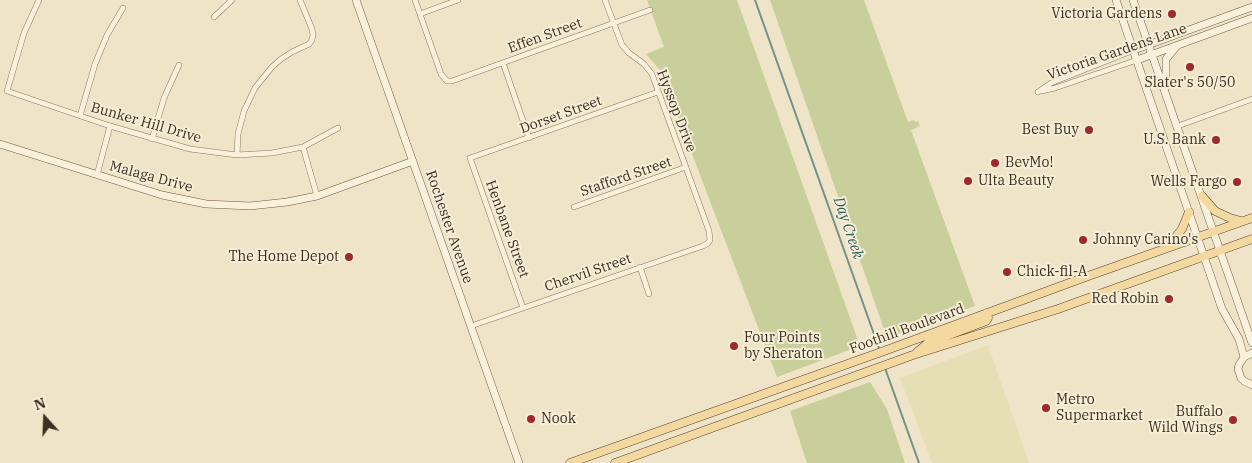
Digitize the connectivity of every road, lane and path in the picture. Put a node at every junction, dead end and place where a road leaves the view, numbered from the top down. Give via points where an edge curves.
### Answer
1 (39, 0) edge
2 (232, 0) edge
3 (300, 0) edge
4 (356, 0) edge
5 (415, 0) edge
6 (458, 0) edge
7 (605, 0) edge
8 (1116, 0) edge
9 (1133, 0) edge
10 (1252, 7) edge
11 (123, 8) dead end
12 (650, 10) dead end
13 (420, 14) junction
14 (214, 17) dead end
15 (1252, 18) edge
16 (613, 23) junction
17 (1148, 44) junction
18 (1179, 45) junction
19 (1134, 50) junction
20 (1152, 55) junction
21 (1137, 60) junction
22 (503, 63) junction
23 (179, 65) dead end
24 (658, 92) junction
25 (1166, 92) junction
26 (1252, 99) edge
27 (80, 116) junction
28 (110, 126) junction
29 (1178, 126) junction
30 (338, 128) dead end
31 (530, 138) junction
32 (152, 139) junction
33 (0, 144) edge
34 (303, 148) junction
35 (237, 155) junction
36 (470, 158) joint
37 (413, 161) junction
38 (686, 168) junction
39 (97, 174) junction
40 (317, 196) junction
41 (1202, 196) junction
42 (574, 207) dead end
43 (1189, 212) junction
44 (1252, 218) edge
45 (1243, 221) junction
46 (1214, 232) junction
47 (1198, 237) junction
48 (1252, 239) edge
49 (710, 240) joint
50 (1167, 248) junction
51 (1220, 251) junction
52 (1205, 256) junction
53 (640, 267) junction
54 (649, 294) dead end
55 (523, 308) junction
56 (987, 313) junction
57 (471, 326) junction
58 (1252, 343) edge
59 (1252, 354) edge
60 (913, 355) junction
61 (1244, 357) junction
62 (1251, 386) edge
63 (519, 463) edge
64 (570, 463) edge
65 (615, 463) edge

1 - 27 street, Bunker Hill Drive via 24,33 7,91
2 - 14 street
3 - 35 street via 312,29 312,40 281,59 255,88 244,111
4 - 37 main road, Rochester Avenue
5 - 13 street
6 - 13 street
7 - 16 street, Hyssop Drive
8 - 19 main road
9 - 17 main road
10 - 17 main road, Victoria Gardens Lane
11 - 27 street via 95,64
12 - 16 street, Effen Street
13 - 22 street, Effen Street via 441,74 447,81
15 - 18 main road, Victoria Gardens Lane
16 - 22 street, Effen Street
16 - 24 street, Hyssop Drive via 625,49 652,74
17 - 19 main road, Victoria Gardens Lane
17 - 20 main road
18 - 20 main road, Victoria Gardens Lane
18 - 25 main road via 1166,59
19 - 21 main road
19 - 21 street, Victoria Gardens Lane via 1051,83 1038,92
20 - 21 main road, Victoria Gardens Lane
20 - 25 main road
21 - 43 main road
22 - 31 street
23 - 32 street via 164,98
24 - 31 street, Dorset Street
24 - 38 street, Hyssop Drive
25 - 29 main road
26 - 29 street
27 - 28 street, Bunker Hill Drive
28 - 32 street, Bunker Hill Drive
28 - 39 street
29 - 41 main road
30 - 34 street, Bunker Hill Drive
31 - 36 street, Dorset Street
32 - 35 street, Bunker Hill Drive via 190,149
33 - 39 main road, Malaga Drive
34 - 35 street, Bunker Hill Drive
34 - 40 street
36 - 55 street, Henbane Street
37 - 40 main road, Malaga Drive
37 - 57 main road, Rochester Avenue
38 - 42 street, Stafford Street
38 - 49 street, Hyssop Drive
39 - 40 main road, Malaga Drive via 162,195 206,204 250,206
41 - 45 main road via 1215,211
41 - 46 main road
43 - 47 main road
43 - 50 main road via 1182,229
44 - 45 main road, Foothill Boulevard
45 - 46 main road, Foothill Boulevard
46 - 47 main road, Foothill Boulevard
46 - 51 main road
47 - 50 main road, Foothill Boulevard
47 - 52 main road
48 - 51 main road, Foothill Boulevard
49 - 53 street, Chervil Street via 703,246
50 - 56 main road, Foothill Boulevard
51 - 52 main road, Foothill Boulevard
51 - 58 main road
52 - 60 main road, Foothill Boulevard via 1058,309
52 - 61 main road via 1222,309 1239,338
53 - 54 street
53 - 55 street, Chervil Street
55 - 57 street, Chervil Street
56 - 60 main road via 986,322 928,344
56 - 64 main road, Foothill Boulevard
57 - 63 main road, Rochester Avenue
59 - 61 main road
60 - 65 main road, Foothill Boulevard
61 - 62 main road via 1239,365 1239,374

